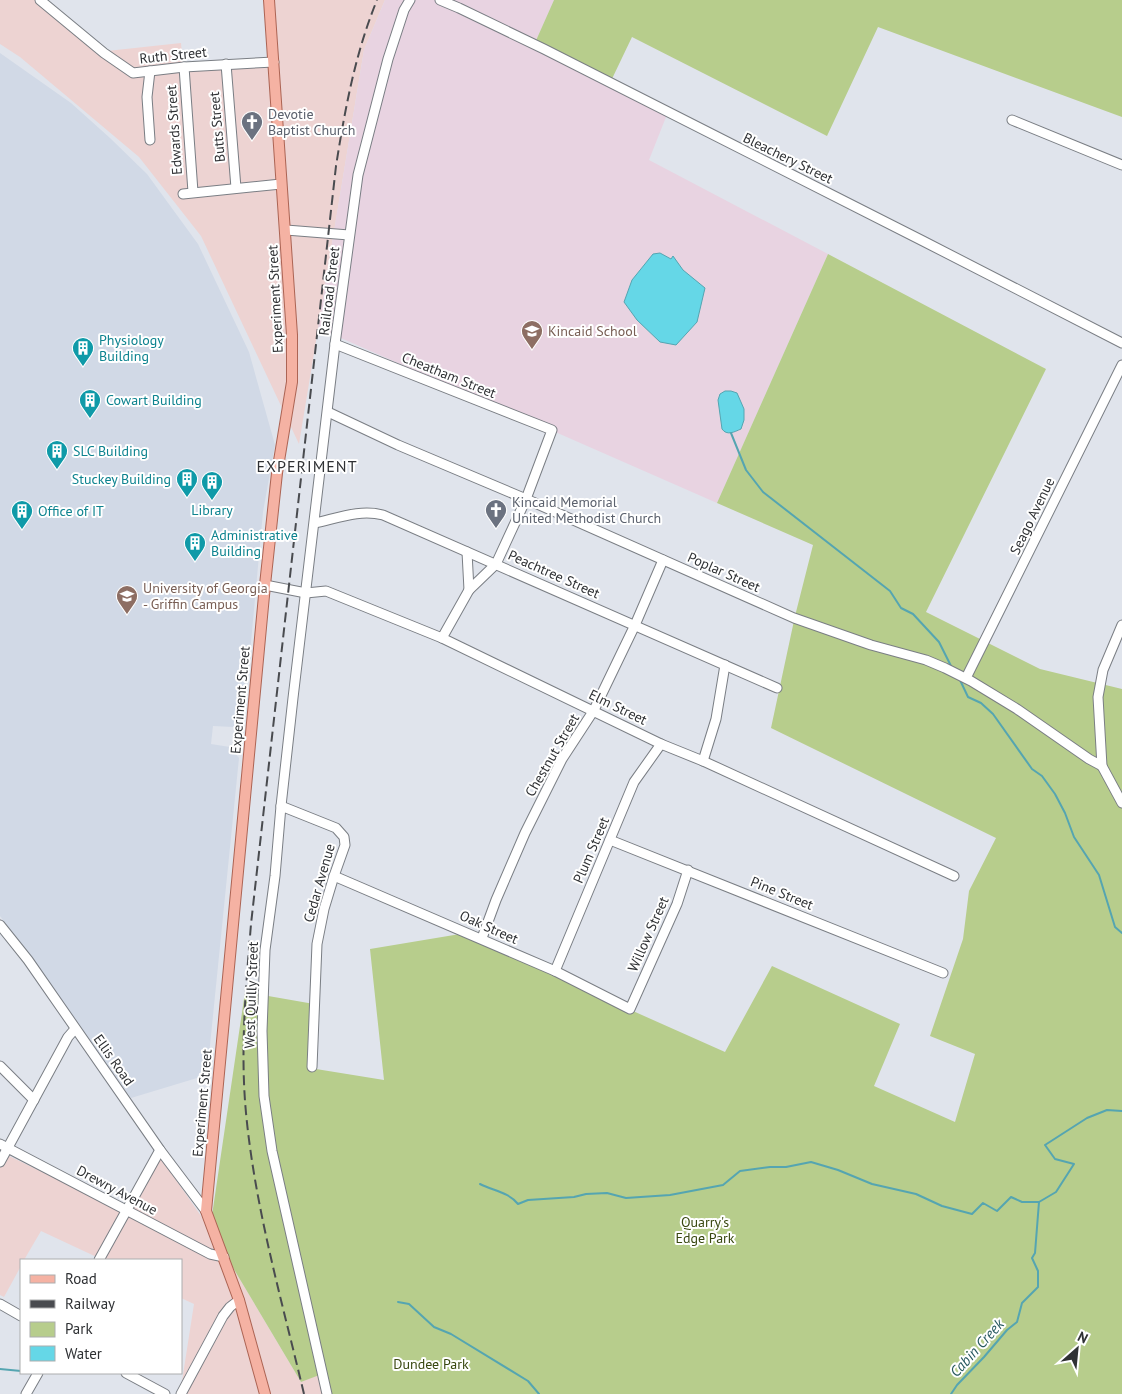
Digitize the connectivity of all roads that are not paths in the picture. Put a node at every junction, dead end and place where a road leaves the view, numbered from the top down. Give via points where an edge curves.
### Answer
1 (40, 0) edge
2 (269, 0) edge
3 (410, 0) edge
4 (440, 0) edge
5 (274, 62) junction
6 (226, 64) junction
7 (184, 67) junction
8 (150, 71) junction
9 (1012, 120) dead end
10 (150, 140) dead end
11 (1122, 165) edge
12 (281, 184) junction
13 (236, 188) junction
14 (193, 192) junction
15 (183, 194) dead end
16 (286, 230) junction
17 (349, 235) junction
18 (1122, 343) edge
19 (336, 344) junction
20 (1122, 365) edge
21 (328, 412) junction
22 (526, 499) junction
23 (315, 523) junction
24 (467, 552) junction
25 (663, 560) junction
26 (496, 564) junction
27 (265, 585) junction
28 (468, 590) junction
29 (307, 593) junction
30 (635, 625) junction
31 (1122, 625) edge
32 (442, 638) junction
33 (725, 665) junction
34 (966, 678) junction
35 (776, 688) dead end
36 (594, 710) junction
37 (661, 744) junction
38 (704, 761) junction
39 (1102, 766) junction
40 (1122, 803) edge
41 (280, 806) junction
42 (610, 840) junction
43 (688, 870) junction
44 (334, 876) junction
45 (954, 876) dead end
46 (0, 925) edge
47 (482, 938) junction
48 (555, 971) junction
49 (943, 973) dead end
50 (630, 1009) joint
51 (76, 1030) junction
52 (0, 1066) edge
53 (312, 1067) dead end
54 (34, 1100) junction
55 (4, 1146) edge
56 (160, 1150) junction
57 (0, 1162) edge
58 (126, 1210) junction
59 (206, 1211) junction
60 (224, 1257) junction
61 (100, 1259) edge
62 (239, 1300) junction
63 (0, 1304) edge
64 (20, 1315) edge
65 (37, 1374) edge
66 (128, 1374) edge
67 (26, 1394) edge
68 (165, 1394) edge
69 (182, 1394) edge
70 (265, 1394) edge
71 (326, 1394) edge

1 - 8 street, Ruth Street via 133,73
2 - 5 main road, Experiment Street
3 - 17 street, Railroad Street via 388,60 358,175
4 - 18 street, Bleachery Street
5 - 6 street, Ruth Street
5 - 12 main road, Experiment Street
6 - 7 street, Ruth Street
6 - 13 street, Butts Street
7 - 8 street, Ruth Street
7 - 14 street, Edwards Street
8 - 10 street, Edwards Street via 147,97
9 - 11 street
12 - 13 street
12 - 16 main road, Experiment Street
13 - 14 street
14 - 15 street
16 - 17 street
16 - 27 main road, Experiment Street via 292,382 277,473
17 - 19 street, Railroad Street
19 - 21 street, Railroad Street
19 - 22 street, Cheatham Street via 552,430
20 - 34 street, Seago Avenue
21 - 22 street, Poplar Street
21 - 23 street, Railroad Street
22 - 25 street, Poplar Street
22 - 26 street
23 - 24 street, Peachtree Street via 371,512
23 - 29 street, Railroad Street
24 - 26 street, Peachtree Street
24 - 28 street
25 - 30 street, Chestnut Street
25 - 34 street, Poplar Street via 794,618 926,660
26 - 28 street
26 - 30 street, Peachtree Street
27 - 29 street, Elm Street
27 - 59 main road, Experiment Street
28 - 32 street
29 - 32 street, Elm Street via 326,591
29 - 41 street, West Quilly Street
30 - 33 street, Peachtree Street
30 - 36 street, Chestnut Street
31 - 39 street via 1103,670 1098,697
32 - 36 street, Elm Street
33 - 35 street, Peachtree Street
33 - 38 street via 716,719
34 - 39 street, Poplar Street
36 - 37 street, Elm Street
36 - 47 street, Chestnut Street via 562,760 525,833
37 - 38 street, Elm Street
37 - 42 street, Plum Street via 634,782
38 - 45 street, Elm Street
39 - 40 street
41 - 44 street, Cedar Avenue via 336,828 344,837 345,845
41 - 71 street, West Quilly Street via 276,876 265,950 264,1096 276,1170
42 - 43 street, Pine Street
42 - 48 street, Plum Street
43 - 49 street, Pine Street
43 - 50 street, Willow Street via 677,904
44 - 47 street, Oak Street
44 - 53 street, Cedar Avenue via 317,944
46 - 51 street, Ellis Road
47 - 48 street, Oak Street
48 - 50 street, Oak Street
51 - 54 street via 68,1037
51 - 56 street, Ellis Road
52 - 54 street
54 - 55 street
55 - 57 street
55 - 58 street, Drewry Avenue
56 - 58 street
56 - 59 street, Ellis Road
58 - 60 street, Drewry Avenue via 210,1254
58 - 61 street
59 - 60 main road, Experiment Street
60 - 62 main road, Experiment Street
62 - 69 street via 222,1316
62 - 70 main road, Experiment Street
63 - 64 street
65 - 67 street
66 - 68 street

